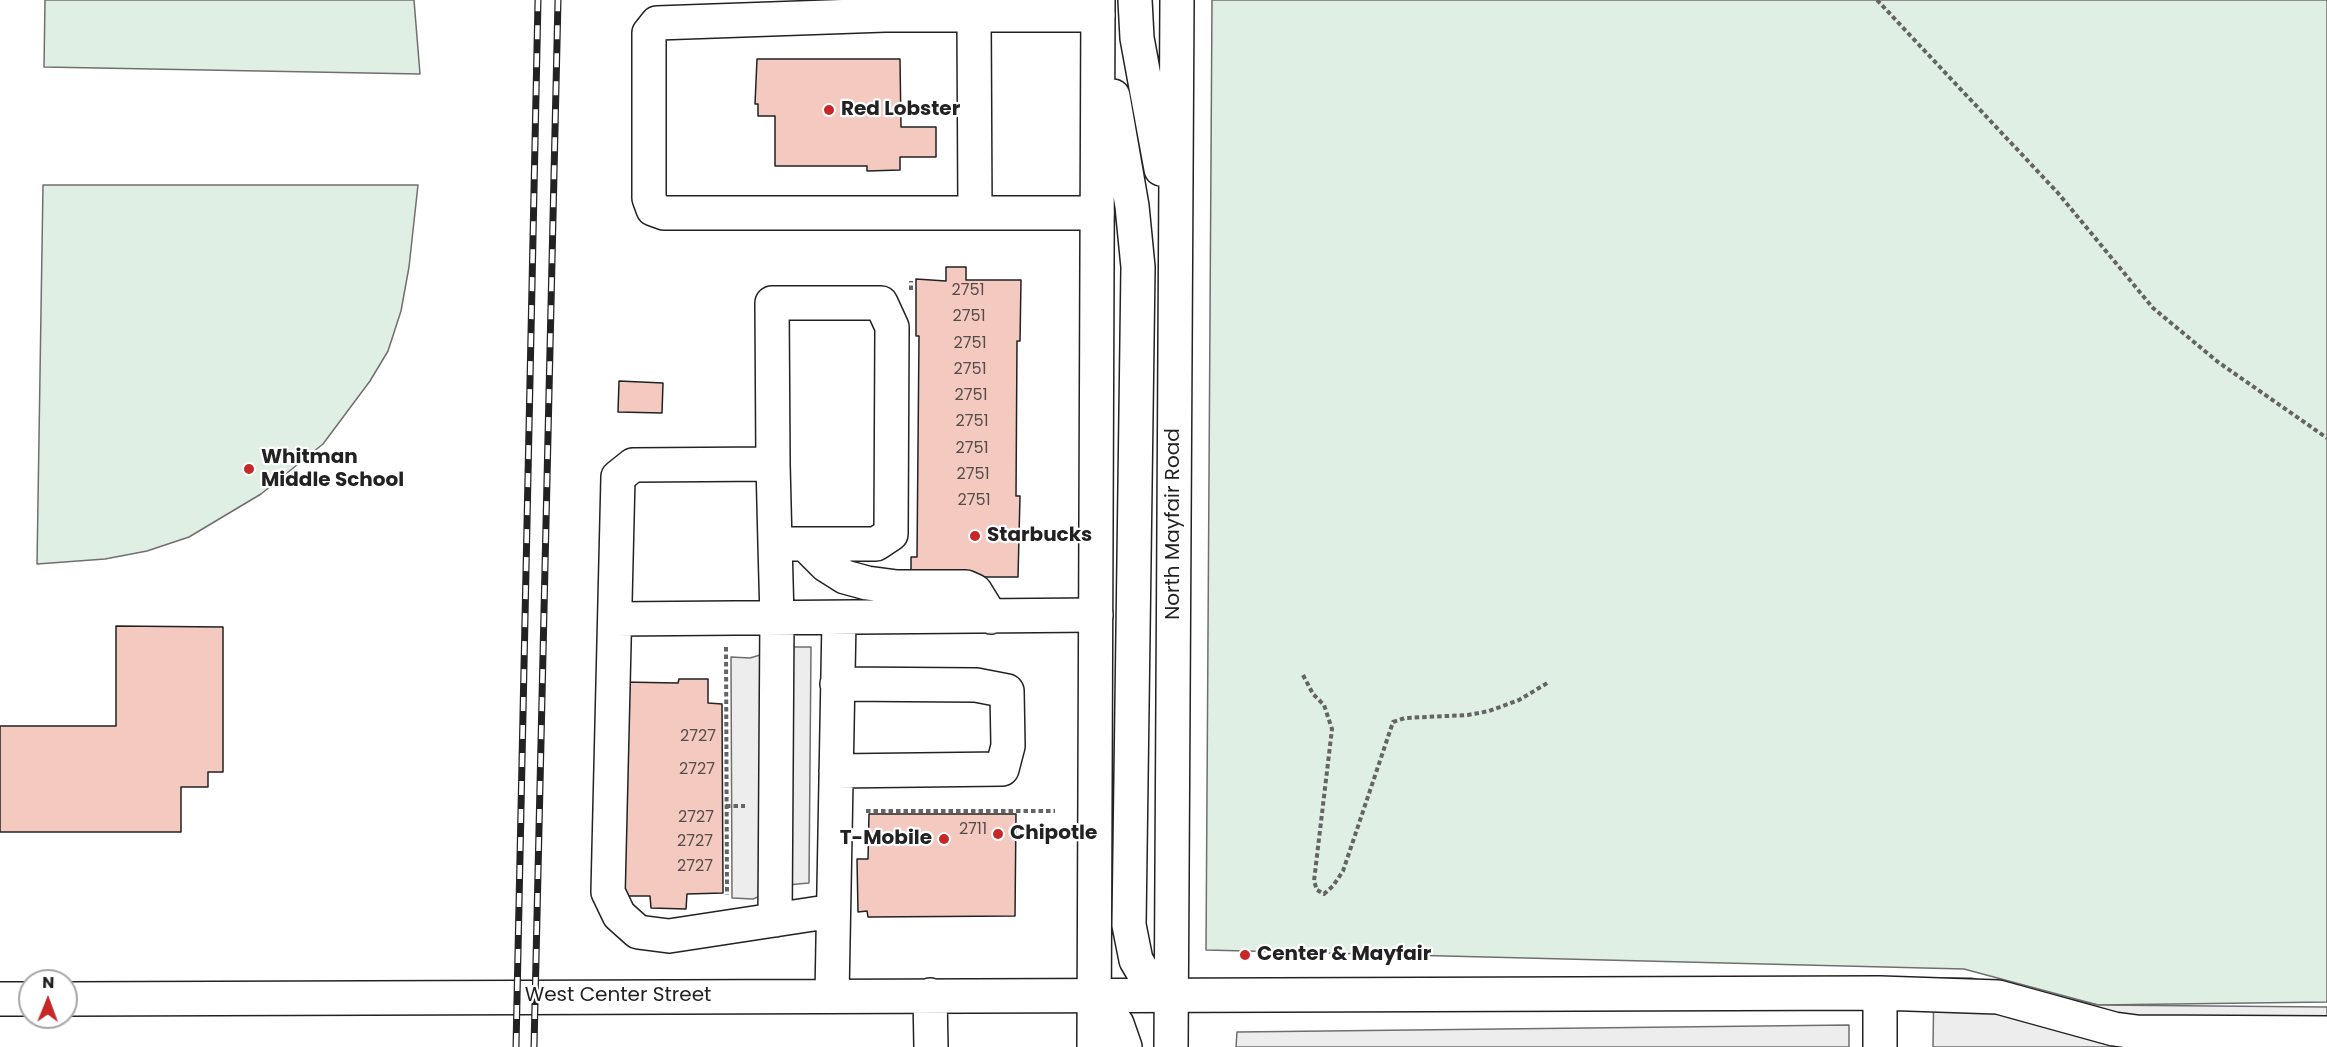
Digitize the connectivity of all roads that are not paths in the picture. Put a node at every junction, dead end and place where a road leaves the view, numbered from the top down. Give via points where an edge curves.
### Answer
1 (1135, 0) edge
2 (1177, 0) edge
3 (1098, 8) edge
4 (717, 10) edge
5 (974, 15) junction
6 (975, 213) junction
7 (1097, 213) junction
8 (1175, 251) junction
9 (773, 464) junction
10 (790, 544) junction
11 (1096, 615) junction
12 (991, 617) junction
13 (777, 618) junction
14 (615, 620) junction
15 (838, 620) junction
16 (837, 684) junction
17 (836, 771) junction
18 (833, 911) junction
19 (775, 920) junction
20 (1880, 993) junction
21 (1095, 994) junction
22 (1171, 994) junction
23 (832, 995) junction
24 (930, 995) junction
25 (0, 999) edge
26 (18, 999) edge
27 (78, 999) edge
28 (2327, 1033) edge
29 (931, 1047) edge
30 (1095, 1047) edge
31 (1125, 1047) edge
32 (1171, 1047) edge
33 (1880, 1047) edge

1 - 8 main road via 1137,38
2 - 8 main road, North Mayfair Road
3 - 5 main road
3 - 7 main road
3 - 22 main road via 1132,206 1138,267 1129,925 1136,960 1146,977
4 - 5 main road
4 - 6 main road via 657,23 649,33 649,198 653,209 664,213
5 - 6 main road
6 - 7 main road
7 - 11 main road
8 - 22 main road, North Mayfair Road
9 - 10 main road
9 - 10 main road via 772,303 881,303 892,327 891,534 876,543
9 - 14 main road via 633,465 618,477
10 - 12 main road via 845,577 867,583 897,587 966,586 975,591
10 - 13 main road
11 - 12 main road
11 - 21 main road
12 - 15 main road
13 - 14 main road
13 - 15 main road
13 - 19 main road
14 - 19 main road via 608,892 619,915 638,932 669,936
15 - 16 main road
16 - 17 main road
16 - 17 main road via 976,685 1007,691 1008,746 1002,770
17 - 18 main road
18 - 19 main road
18 - 23 main road
20 - 22 main road, West Center Street
20 - 28 main road, West Center Street via 1998,997 2137,1032
20 - 33 main road
21 - 22 main road, West Center Street
21 - 24 main road, West Center Street
21 - 30 main road
21 - 31 main road via 1118,1024
22 - 32 main road, North Mayfair Road
23 - 24 main road, West Center Street
23 - 27 main road, West Center Street
24 - 29 main road
25 - 26 main road

